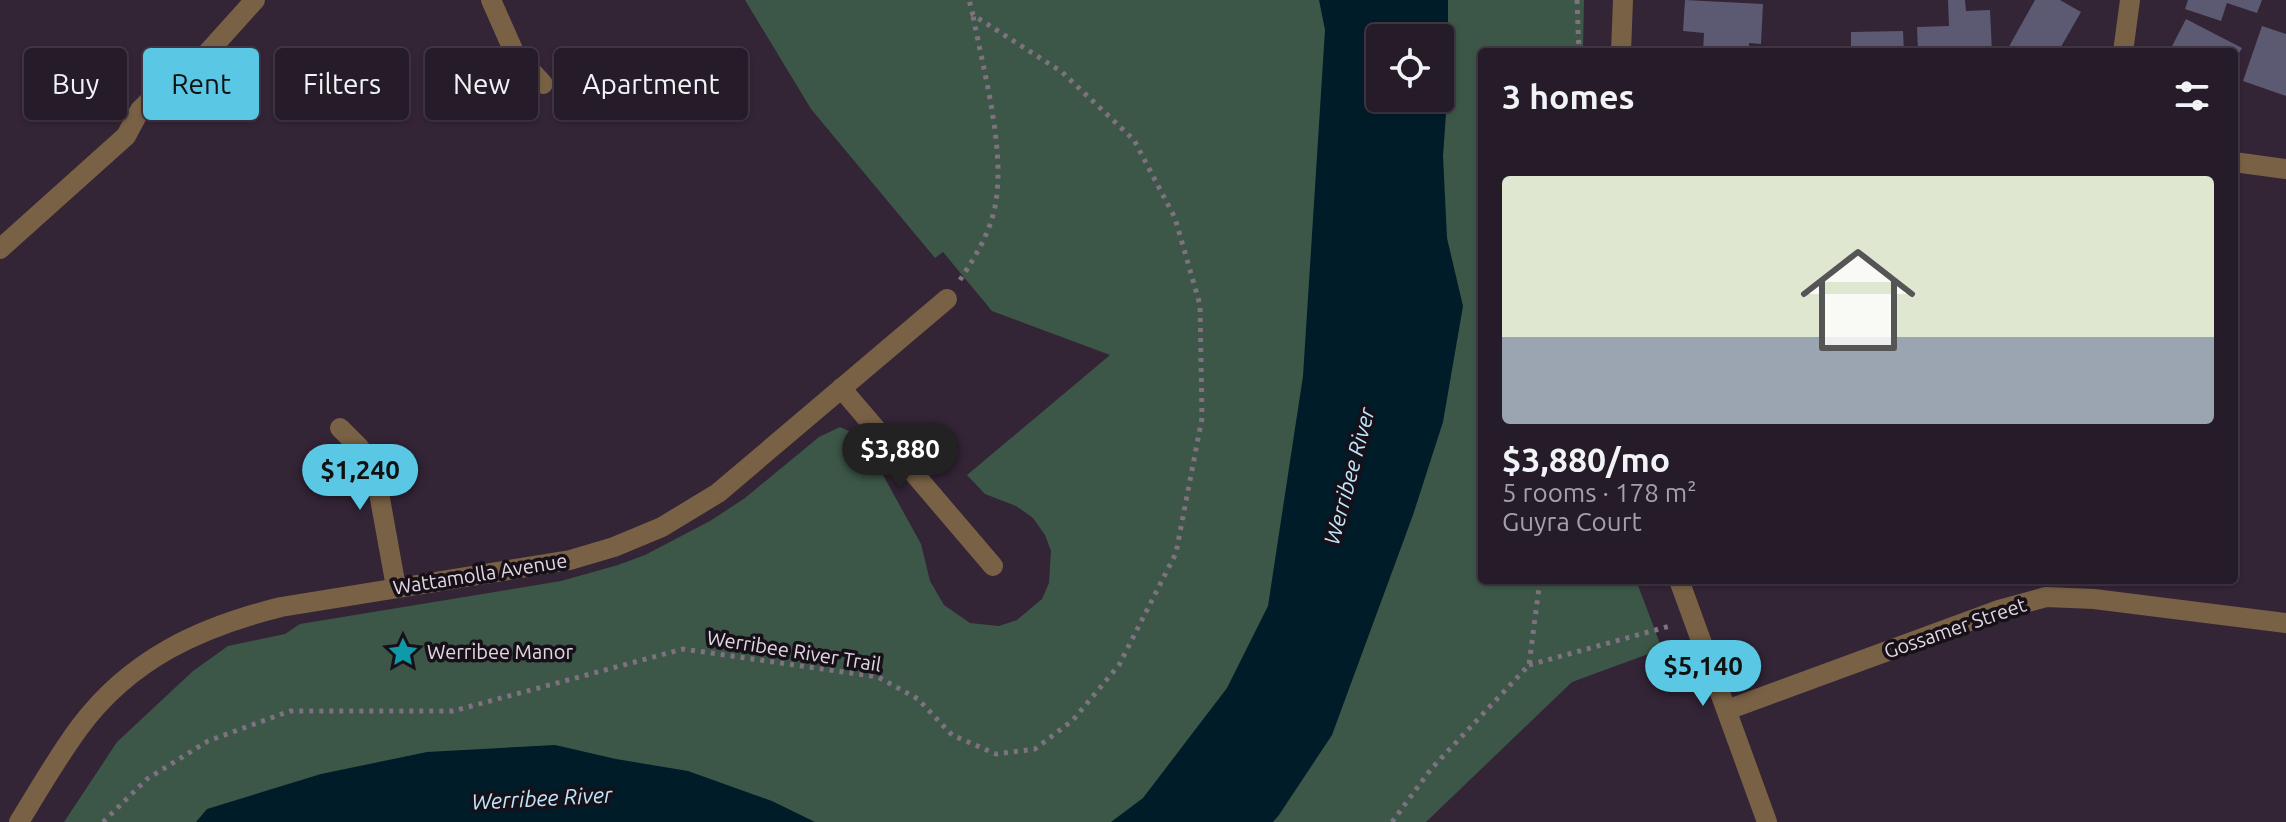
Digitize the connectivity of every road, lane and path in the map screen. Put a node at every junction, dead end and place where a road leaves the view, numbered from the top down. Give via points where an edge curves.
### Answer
1 (255, 0) edge
2 (491, 0) edge
3 (969, 0) edge
4 (1577, 0) edge
5 (1623, 0) edge
6 (2130, 0) edge
7 (973, 15) junction
8 (1579, 48) edge
9 (1621, 48) edge
10 (2124, 48) edge
11 (543, 84) dead end
12 (2238, 163) edge
13 (2286, 169) edge
14 (0, 249) edge
15 (947, 299) joint
16 (841, 388) junction
17 (340, 428) dead end
18 (993, 566) dead end
19 (1539, 584) edge
20 (1680, 584) edge
21 (396, 587) junction
22 (1694, 620) junction
23 (2286, 623) edge
24 (1529, 665) junction
25 (1727, 710) junction
26 (19, 822) edge
27 (103, 822) edge
28 (1392, 822) edge
29 (1767, 822) edge

1 - 14 street via 172,92 148,102 126,136
2 - 11 street via 514,52
3 - 7 path
4 - 8 path
5 - 9 street
6 - 10 street
7 - 15 path via 997,147 995,206 982,246
7 - 27 path, Werribee River Trail via 1062,72 1134,140 1175,218 1200,305 1202,418 1176,553 1119,665 1073,720 1035,749 996,754 952,735 918,699 878,677 683,649 453,711 290,711 208,741 147,779
12 - 13 street
15 - 16 street, Wattamolla Avenue
16 - 18 street
16 - 21 street, Wattamolla Avenue via 718,493 662,527 570,560
17 - 21 street via 375,471
19 - 24 path
20 - 22 street
21 - 26 street, Wattamolla Avenue via 238,617 147,661 79,728
22 - 24 path
22 - 25 street
23 - 25 street, Gossamer Street via 2046,597
24 - 28 path via 1431,769
25 - 29 street

